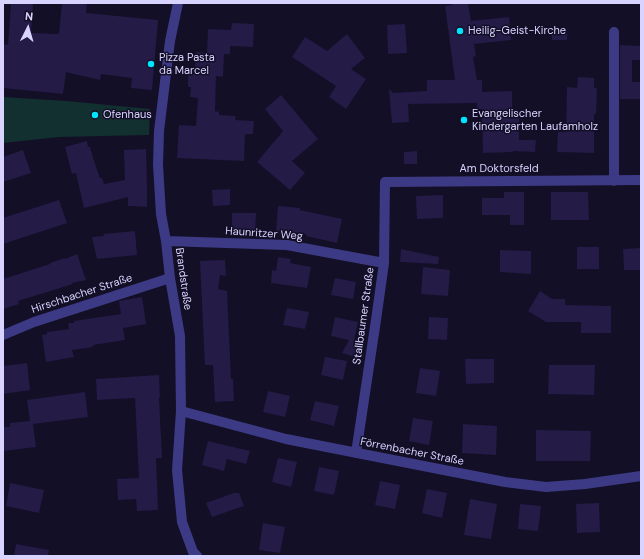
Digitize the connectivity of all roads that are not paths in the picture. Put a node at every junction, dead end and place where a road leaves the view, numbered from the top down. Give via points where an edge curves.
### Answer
1 (178, 3) edge
2 (614, 32) dead end
3 (614, 180) junction
4 (641, 180) edge
5 (384, 182) joint
6 (166, 241) junction
7 (384, 264) junction
8 (170, 278) junction
9 (3, 335) edge
10 (181, 411) junction
11 (356, 453) junction
12 (641, 476) edge
13 (197, 556) edge

1 - 6 street, Brandstraße via 170,41 159,131 158,165
2 - 3 street
3 - 4 street, Am Doktorsfeld
3 - 5 street, Am Doktorsfeld
5 - 7 street, Stallbaumer Straße
6 - 7 street, Haunritzer Weg via 287,245
6 - 8 street, Brandstraße
7 - 11 street, Stallbaumer Straße
8 - 9 street, Hirschbacher Straße via 34,322
8 - 10 street, Brandstraße via 180,336
10 - 11 street, Förrenbacher Straße via 286,439
10 - 13 street, Brandstraße via 177,470 182,522 193,552
11 - 12 street, Förrenbacher Straße via 505,482 546,487

